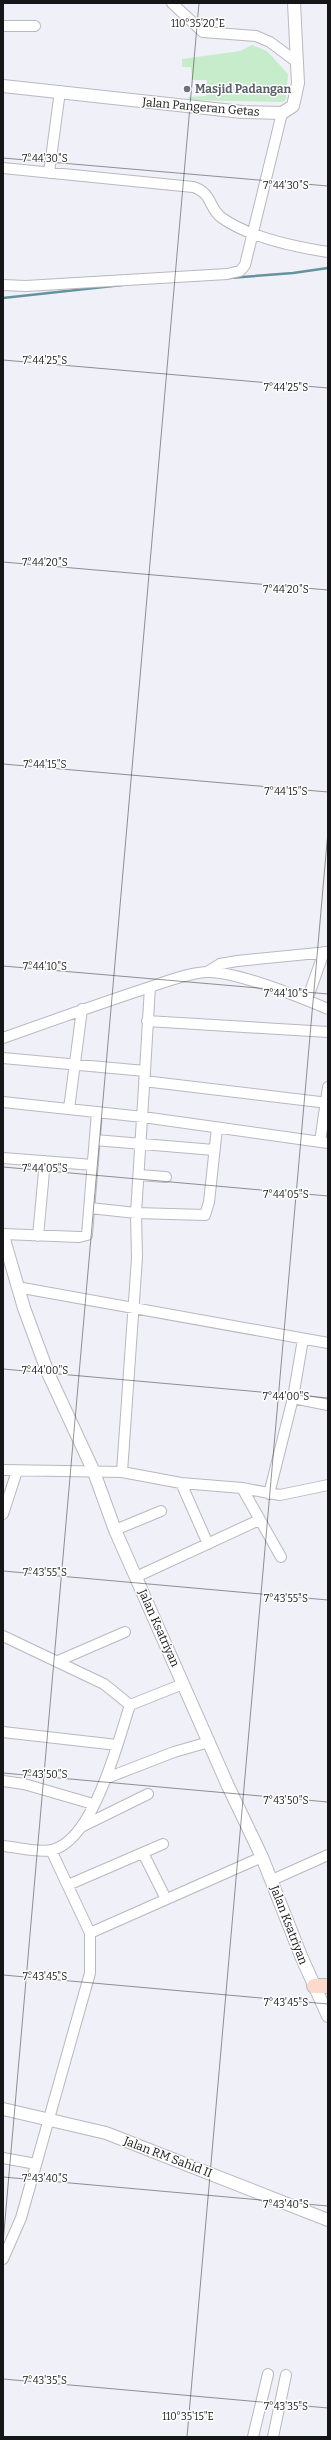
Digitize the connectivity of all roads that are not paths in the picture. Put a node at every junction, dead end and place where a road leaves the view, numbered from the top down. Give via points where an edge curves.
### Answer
1 (172, 3) edge
2 (294, 3) edge
3 (3, 26) edge
4 (34, 26) dead end
5 (298, 63) junction
6 (3, 86) edge
7 (60, 91) junction
8 (282, 113) junction
9 (3, 168) edge
10 (49, 173) junction
11 (253, 233) junction
12 (328, 252) edge
13 (3, 285) edge
14 (326, 952) edge
15 (207, 972) junction
16 (150, 987) junction
17 (307, 1000) junction
18 (82, 1009) junction
19 (328, 1009) edge
20 (148, 1021) junction
21 (328, 1032) edge
22 (3, 1038) edge
23 (3, 1058) edge
24 (75, 1064) junction
25 (145, 1076) junction
26 (328, 1087) edge
27 (3, 1102) edge
28 (327, 1103) edge
29 (69, 1109) junction
30 (97, 1112) junction
31 (143, 1117) junction
32 (217, 1128) junction
33 (95, 1140) junction
34 (324, 1142) edge
35 (141, 1143) junction
36 (214, 1150) junction
37 (3, 1158) edge
38 (45, 1161) junction
39 (93, 1165) junction
40 (139, 1175) junction
41 (166, 1177) dead end
42 (90, 1208) junction
43 (136, 1213) junction
44 (3, 1236) edge
45 (38, 1236) junction
46 (17, 1287) junction
47 (134, 1308) junction
48 (303, 1339) junction
49 (328, 1343) edge
50 (293, 1398) junction
51 (328, 1405) edge
52 (3, 1470) edge
53 (17, 1471) junction
54 (94, 1472) junction
55 (122, 1472) junction
56 (181, 1483) junction
57 (328, 1485) edge
58 (242, 1488) junction
59 (269, 1494) junction
60 (161, 1511) dead end
61 (3, 1514) edge
62 (260, 1520) junction
63 (115, 1530) junction
64 (208, 1544) junction
65 (281, 1557) dead end
66 (136, 1577) junction
67 (125, 1632) dead end
68 (3, 1636) edge
69 (58, 1661) junction
70 (183, 1684) junction
71 (130, 1705) junction
72 (3, 1732) edge
73 (209, 1742) junction
74 (117, 1745) junction
75 (107, 1778) junction
76 (3, 1781) edge
77 (148, 1794) dead end
78 (93, 1804) junction
79 (83, 1826) junction
80 (163, 1844) dead end
81 (3, 1846) edge
82 (51, 1850) junction
83 (143, 1853) junction
84 (328, 1855) edge
85 (262, 1857) junction
86 (272, 1880) junction
87 (68, 1885) junction
88 (166, 1900) junction
89 (90, 1933) junction
90 (314, 1986) junction
91 (328, 1986) edge
92 (328, 2016) edge
93 (3, 2108) edge
94 (49, 2118) junction
95 (3, 2158) edge
96 (36, 2164) junction
97 (328, 2220) edge
98 (3, 2259) edge
99 (268, 2374) dead end
100 (286, 2375) dead end
101 (253, 2437) edge
102 (273, 2437) edge

1 - 5 street via 203,32 256,36 270,42
2 - 5 street
3 - 4 street
5 - 8 street via 297,97 291,109
6 - 7 street, Jalan Pangeran Getas
7 - 8 street, Jalan Pangeran Getas via 227,110
7 - 10 street
8 - 11 street
9 - 10 street
10 - 11 street via 198,189 205,193 220,217
11 - 12 street via 288,244
11 - 13 street via 244,267 232,274 26,286
14 - 15 street via 224,963
14 - 17 street
15 - 16 street
15 - 17 street via 236,978
16 - 18 street
16 - 20 street
17 - 19 street
18 - 22 street
18 - 24 street
20 - 21 street
20 - 25 street
23 - 24 street
24 - 25 street
24 - 29 street
25 - 28 street
25 - 31 street
26 - 28 street
27 - 29 street
28 - 34 street
29 - 30 street
30 - 31 street
30 - 33 street
31 - 32 street
31 - 35 street
32 - 34 street
32 - 36 street
33 - 35 street
33 - 39 street
35 - 36 street
35 - 40 street
36 - 43 street via 207,1213 199,1216
37 - 38 street
38 - 39 street
38 - 45 street
39 - 42 street
40 - 41 street
40 - 43 street
42 - 43 street
42 - 45 street via 86,1236
43 - 47 street
44 - 45 street
44 - 46 street, Jalan Ksatriyan
46 - 47 street
46 - 54 street, Jalan Ksatriyan via 48,1373
47 - 48 street
47 - 55 street
48 - 49 street
48 - 50 street
50 - 51 street
50 - 59 street
52 - 53 street
53 - 54 street
53 - 61 street
54 - 55 street
54 - 63 street, Jalan Ksatriyan
55 - 56 street
56 - 58 street
56 - 64 street
57 - 59 street via 286,1495
58 - 59 street
58 - 62 street
60 - 63 street
62 - 64 street
62 - 65 street
63 - 66 street, Jalan Ksatriyan
64 - 66 street
66 - 70 street, Jalan Ksatriyan
67 - 69 street
68 - 69 street
69 - 71 street via 104,1684
70 - 71 street
70 - 73 street, Jalan Ksatriyan
71 - 74 street
72 - 74 street
73 - 75 street via 174,1752
73 - 85 street, Jalan Ksatriyan
74 - 75 street
75 - 78 street
76 - 78 street via 24,1784
77 - 79 street
78 - 79 street
79 - 82 street via 71,1838
80 - 83 street
81 - 82 street
82 - 87 street
83 - 87 street
83 - 88 street
84 - 86 street
85 - 86 street, Jalan Ksatriyan
85 - 88 street
86 - 90 street, Jalan Ksatriyan
87 - 89 street
88 - 89 street
89 - 94 street via 88,1986
90 - 91 main road
90 - 92 street, Jalan Ksatriyan
93 - 94 street, Jalan RM Sahid II
94 - 96 street
94 - 97 street, Jalan RM Sahid II via 106,2133
95 - 96 street
96 - 98 street via 21,2218
99 - 101 street
100 - 102 street

